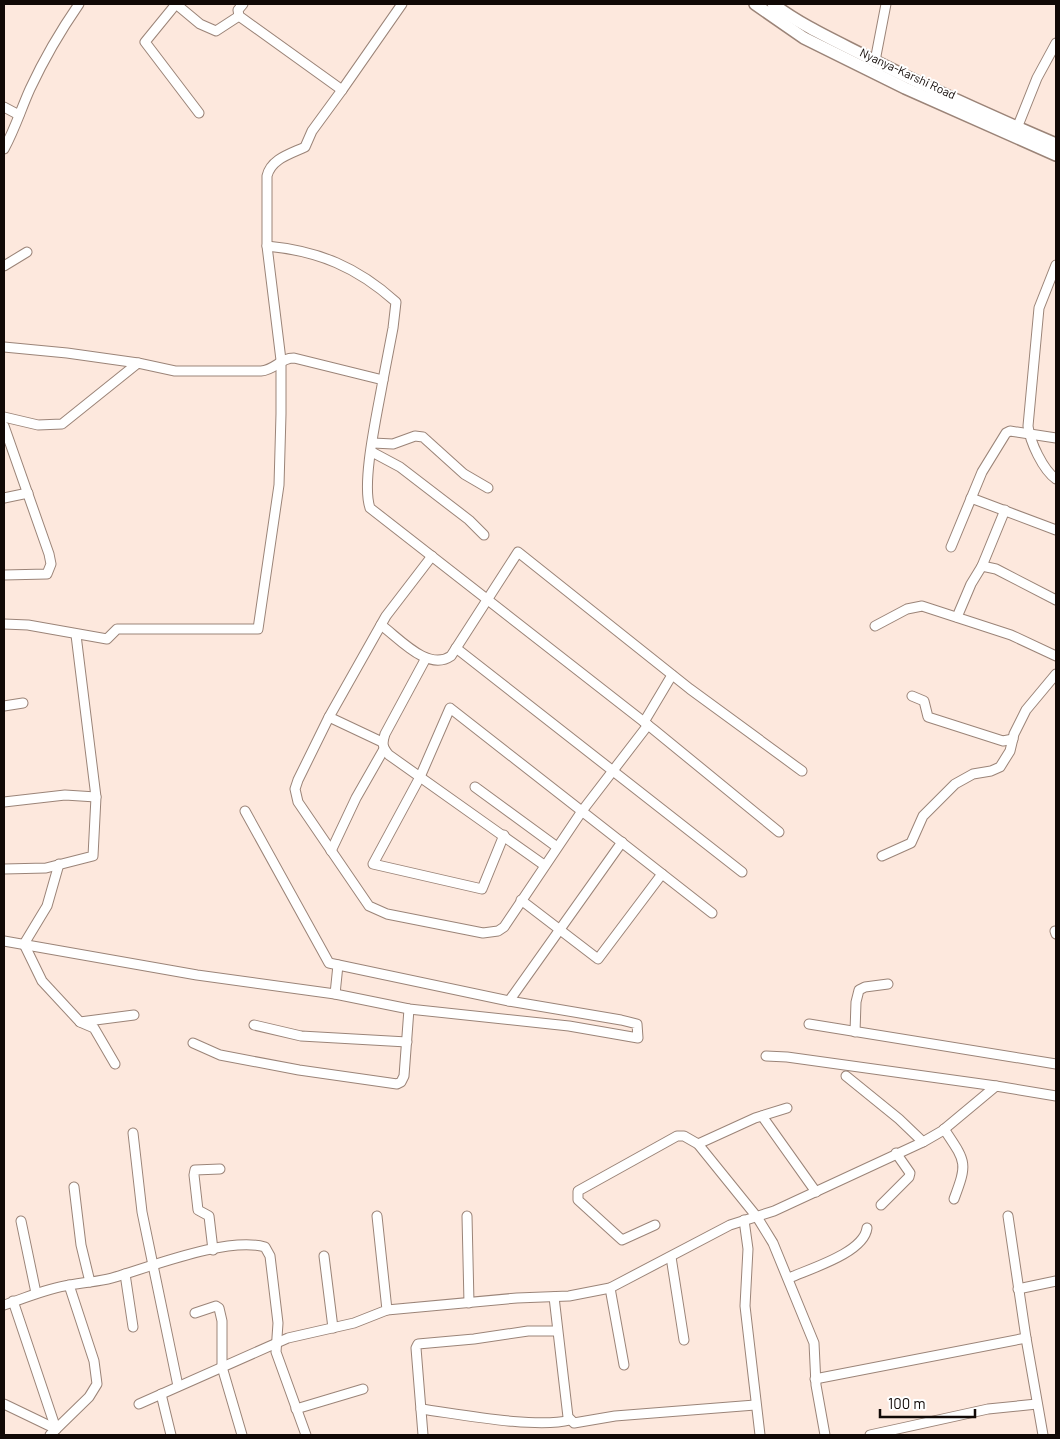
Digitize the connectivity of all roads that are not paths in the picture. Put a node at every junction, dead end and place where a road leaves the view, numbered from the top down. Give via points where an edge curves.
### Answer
1 (79, 4) edge
2 (176, 4) edge
3 (243, 4) edge
4 (402, 4) edge
5 (755, 4) edge
6 (886, 4) edge
7 (771, 7) edge
8 (239, 16) junction
9 (1056, 42) edge
10 (875, 61) junction
11 (342, 90) junction
12 (4, 107) edge
13 (199, 113) dead end
14 (19, 115) junction
15 (1017, 128) junction
16 (4, 149) edge
17 (1056, 151) edge
18 (267, 246) junction
19 (27, 252) dead end
20 (1056, 265) edge
21 (4, 266) edge
22 (4, 347) edge
23 (282, 360) junction
24 (138, 363) junction
25 (383, 380) junction
26 (4, 417) edge
27 (4, 426) edge
28 (1029, 434) junction
29 (1053, 438) edge
30 (372, 448) junction
31 (1036, 449) junction
32 (1056, 479) edge
33 (488, 488) dead end
34 (28, 493) junction
35 (4, 498) edge
36 (971, 498) junction
37 (1005, 510) junction
38 (1056, 530) edge
39 (484, 535) dead end
40 (951, 547) dead end
41 (432, 556) junction
42 (982, 566) junction
43 (4, 575) edge
44 (488, 600) junction
45 (1056, 600) edge
46 (958, 617) junction
47 (4, 624) edge
48 (381, 625) junction
49 (875, 626) dead end
50 (76, 635) junction
51 (456, 648) junction
52 (1056, 656) edge
53 (426, 658) junction
54 (1056, 674) edge
55 (672, 675) junction
56 (912, 696) dead end
57 (23, 703) dead end
58 (4, 706) edge
59 (329, 717) junction
60 (646, 723) junction
61 (1013, 739) junction
62 (383, 745) junction
63 (613, 771) junction
64 (802, 771) dead end
65 (420, 777) junction
66 (475, 787) dead end
67 (96, 797) junction
68 (4, 802) edge
69 (244, 811) dead end
70 (582, 811) junction
71 (779, 832) dead end
72 (504, 835) junction
73 (622, 842) junction
74 (557, 847) junction
75 (332, 851) junction
76 (882, 856) dead end
77 (59, 864) junction
78 (544, 865) junction
79 (4, 869) edge
80 (742, 872) dead end
81 (662, 874) junction
82 (521, 900) junction
83 (712, 913) dead end
84 (560, 931) junction
85 (4, 941) edge
86 (24, 944) junction
87 (338, 965) junction
88 (888, 984) dead end
89 (335, 994) junction
90 (509, 1001) junction
91 (409, 1009) junction
92 (134, 1015) dead end
93 (80, 1022) junction
94 (809, 1024) dead end
95 (254, 1025) dead end
96 (855, 1032) junction
97 (407, 1042) junction
98 (193, 1043) dead end
99 (766, 1056) dead end
100 (116, 1064) dead end
101 (1056, 1064) edge
102 (846, 1076) dead end
103 (996, 1086) junction
104 (1056, 1096) edge
105 (787, 1108) dead end
106 (762, 1116) junction
107 (944, 1129) junction
108 (133, 1133) dead end
109 (923, 1142) junction
110 (698, 1144) junction
111 (896, 1153) junction
112 (220, 1169) dead end
113 (74, 1187) dead end
114 (816, 1192) junction
115 (954, 1199) dead end
116 (881, 1205) dead end
117 (377, 1216) dead end
118 (467, 1216) dead end
119 (1008, 1216) dead end
120 (757, 1217) junction
121 (744, 1220) junction
122 (21, 1221) dead end
123 (655, 1224) dead end
124 (867, 1228) dead end
125 (213, 1250) junction
126 (324, 1256) dead end
127 (671, 1257) junction
128 (152, 1265) junction
129 (125, 1274) junction
130 (788, 1278) junction
131 (1056, 1281) edge
132 (90, 1282) junction
133 (70, 1285) junction
134 (610, 1288) junction
135 (1018, 1289) junction
136 (36, 1293) junction
137 (554, 1297) junction
138 (13, 1302) junction
139 (4, 1304) edge
140 (469, 1304) junction
141 (387, 1310) junction
142 (195, 1313) dead end
143 (133, 1327) dead end
144 (333, 1328) junction
145 (556, 1331) junction
146 (1026, 1338) junction
147 (684, 1340) dead end
148 (275, 1344) junction
149 (624, 1365) dead end
150 (222, 1367) junction
151 (815, 1379) junction
152 (178, 1386) junction
153 (363, 1389) dead end
154 (162, 1394) junction
155 (4, 1404) edge
156 (139, 1404) dead end
157 (1037, 1404) junction
158 (755, 1405) junction
159 (296, 1409) junction
160 (421, 1409) junction
161 (570, 1420) junction
162 (53, 1432) edge
163 (171, 1435) edge
164 (242, 1435) edge
165 (306, 1435) edge
166 (423, 1435) edge
167 (760, 1435) edge
168 (825, 1435) edge
169 (870, 1435) edge
170 (1043, 1435) edge

1 - 14 street via 52,46
2 - 8 street via 200,24 216,31
2 - 13 street via 145,42
3 - 8 street via 238,10
4 - 11 street
5 - 7 main road, Nyanya-Karshi Road
6 - 10 street
7 - 10 main road, Nyanya-Karshi Road
7 - 17 main road, Nyanya-Karshi Road via 804,38 905,88
8 - 11 street
9 - 15 street
10 - 15 main road, Nyanya-Karshi Road
11 - 18 street via 305,147 276,161 268,170
12 - 14 street
14 - 16 street via 16,128
15 - 17 main road, Nyanya-Karshi Road
18 - 23 street
18 - 25 street via 342,264 396,302
19 - 21 street
20 - 28 street via 1039,308
22 - 24 street via 67,352
23 - 24 street via 274,368 261,371 175,371
23 - 25 street via 306,360
23 - 50 street via 279,485 258,629 117,629 107,639
24 - 26 street via 62,424 47,426
25 - 30 street
27 - 34 street
28 - 29 street
28 - 31 street
28 - 36 street via 1006,433 982,472
29 - 31 street
30 - 33 street via 415,436 424,437 464,474
30 - 39 street via 469,520
30 - 41 street via 367,494 370,508
31 - 32 street
34 - 35 street
34 - 43 street via 49,554 50,569 47,574 40,575
36 - 37 street
36 - 40 street
37 - 38 street
37 - 42 street
41 - 44 street
41 - 48 street
42 - 45 street via 996,569
42 - 46 street
44 - 51 street
44 - 55 street via 518,552
44 - 60 street
46 - 49 street via 922,606 895,614
46 - 52 street
47 - 50 street via 28,625
48 - 53 street
48 - 59 street
50 - 67 street
51 - 53 street via 445,660
51 - 63 street
53 - 62 street
54 - 61 street via 1026,710
55 - 60 street
55 - 64 street
56 - 61 street via 924,701 928,717 933,720 1003,741
57 - 58 street
59 - 62 street
59 - 75 street via 295,789 298,802
60 - 63 street
60 - 71 street
61 - 76 street via 1000,767 973,774 955,784 922,816 911,844
62 - 65 street via 389,755
62 - 75 street
63 - 70 street
63 - 80 street
65 - 70 street via 450,708
65 - 72 street
65 - 72 street via 373,864 482,889
66 - 74 street
67 - 68 street via 65,794
67 - 77 street via 94,856
69 - 87 street via 329,963
70 - 73 street
70 - 74 street
72 - 78 street
73 - 81 street
73 - 84 street
74 - 78 street
75 - 82 street via 364,901 387,914 492,933 504,927
77 - 79 street via 46,868
77 - 86 street via 48,906
78 - 82 street
81 - 83 street
81 - 84 street via 598,959
82 - 84 street
84 - 90 street
85 - 86 street
86 - 89 street via 197,975
86 - 93 street via 42,981
87 - 89 street
87 - 90 street
88 - 96 street via 859,990
89 - 91 street
90 - 91 street via 637,1024 638,1038 569,1026
91 - 97 street
92 - 93 street
93 - 100 street via 94,1028
94 - 96 street
95 - 97 street via 301,1036
96 - 101 street
97 - 98 street via 404,1076 397,1084 220,1055
99 - 103 street
102 - 109 street
103 - 104 street
103 - 107 street
105 - 106 street
106 - 110 street
106 - 114 street
107 - 109 street
107 - 115 street via 964,1163 965,1171
108 - 128 street
109 - 111 street
110 - 120 street
110 - 123 street via 677,1136 578,1191 578,1200 622,1240
111 - 114 street
111 - 116 street via 910,1177
112 - 125 street via 195,1170 194,1175 198,1210 209,1216
113 - 132 street via 81,1245
114 - 120 street
117 - 141 street
118 - 140 street
119 - 135 street
120 - 121 street
120 - 130 street
121 - 127 street
121 - 158 street via 748,1250 744,1306
122 - 136 street
124 - 130 street via 863,1239 848,1252
125 - 128 street
125 - 148 street via 259,1245 268,1250 278,1323
126 - 144 street
127 - 134 street
127 - 147 street
128 - 129 street
128 - 152 street
129 - 132 street
129 - 143 street
130 - 151 street via 814,1343
131 - 135 street
132 - 133 street
133 - 136 street
133 - 162 street via 98,1384
134 - 137 street via 591,1294
134 - 149 street
135 - 146 street
136 - 138 street
137 - 140 street
137 - 145 street
138 - 139 street
138 - 162 street
140 - 141 street
141 - 144 street
142 - 150 street via 216,1306 219,1308
144 - 148 street
145 - 160 street via 528,1331 418,1344
145 - 161 street
146 - 151 street
146 - 157 street
148 - 150 street
148 - 159 street via 279,1365
150 - 152 street
150 - 164 street
151 - 168 street
152 - 154 street
153 - 159 street
154 - 156 street
154 - 163 street
155 - 162 street
157 - 169 street via 988,1409
157 - 170 street
158 - 161 street via 615,1416 574,1423
158 - 167 street
159 - 165 street
160 - 161 street via 521,1421 561,1423
160 - 166 street

